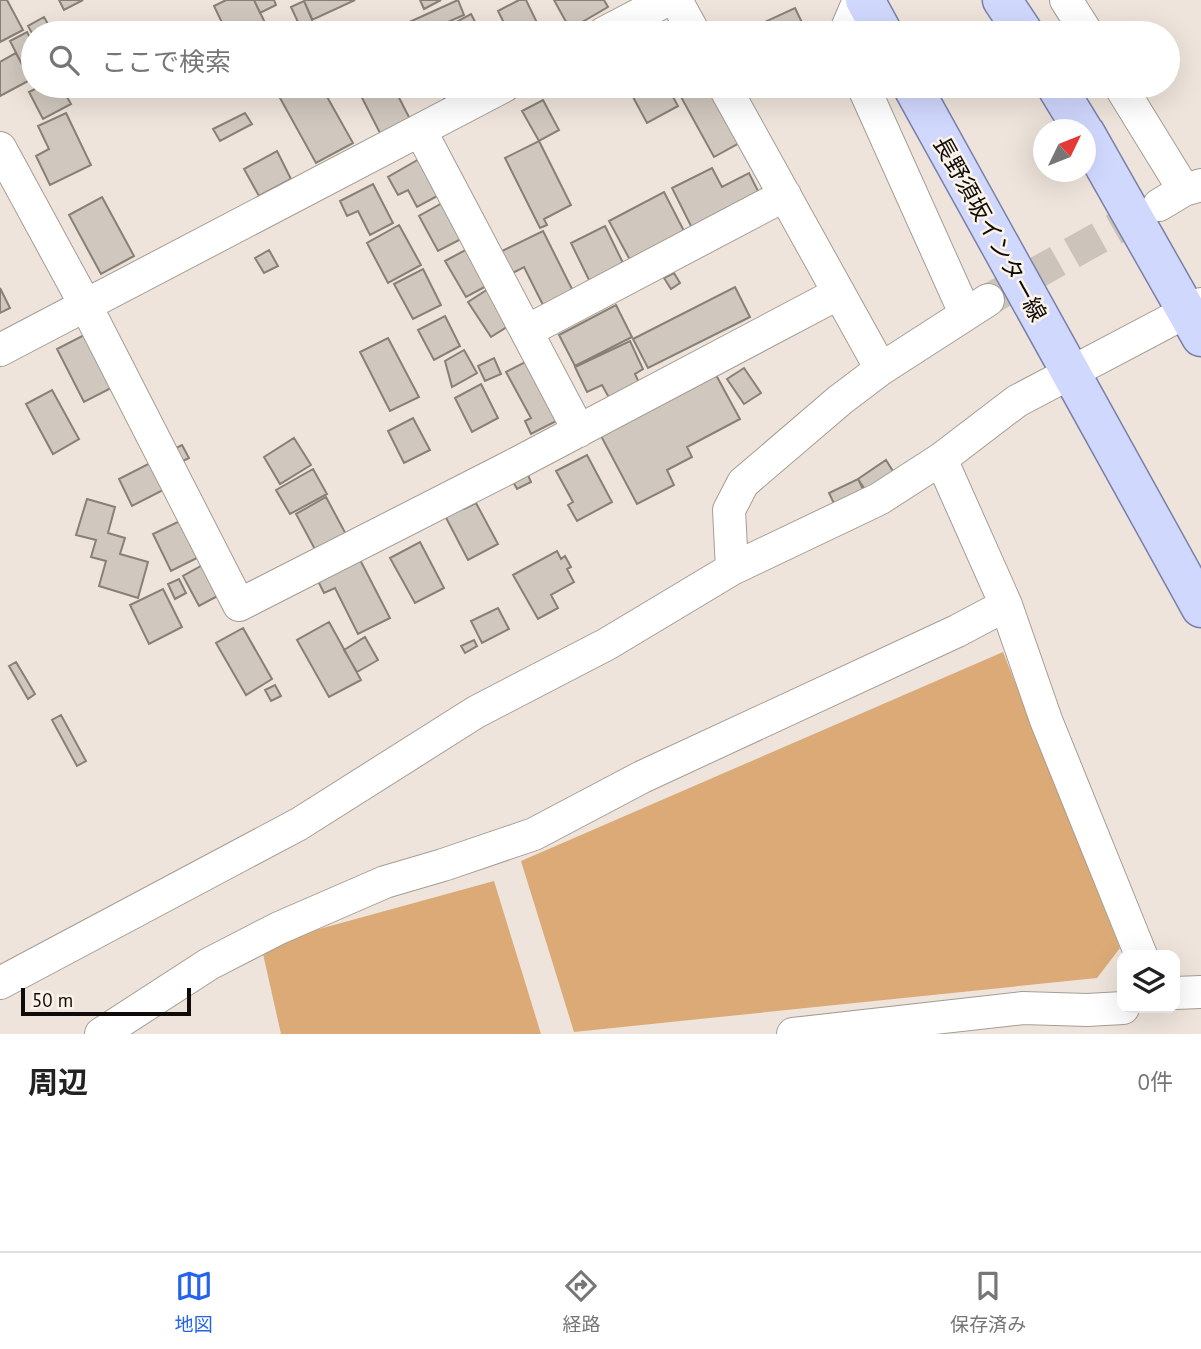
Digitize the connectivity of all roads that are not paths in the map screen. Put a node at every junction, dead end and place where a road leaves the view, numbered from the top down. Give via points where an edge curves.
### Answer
1 (667, 0) edge
2 (676, 0) edge
3 (859, 0) edge
4 (865, 0) edge
5 (1002, 0) edge
6 (1066, 0) edge
7 (627, 21) edge
8 (688, 21) edge
9 (850, 21) edge
10 (876, 21) edge
11 (1016, 21) edge
12 (1079, 21) edge
13 (481, 98) edge
14 (731, 98) edge
15 (869, 98) edge
16 (919, 98) edge
17 (1063, 98) edge
18 (1127, 98) edge
19 (1076, 119) edge
20 (420, 130) junction
21 (0, 148) edge
22 (1096, 151) edge
23 (1181, 193) edge
24 (785, 195) junction
25 (839, 293) junction
26 (86, 306) junction
27 (1197, 321) edge
28 (527, 331) junction
29 (0, 350) edge
30 (881, 369) junction
31 (1075, 383) junction
32 (579, 430) junction
33 (941, 459) junction
34 (733, 569) junction
35 (1006, 605) junction
36 (1201, 608) edge
37 (1139, 950) edge
38 (0, 983) edge
39 (1201, 992) edge
40 (1180, 993) edge
41 (1117, 1008) edge
42 (101, 1034) edge
43 (793, 1034) edge

1 - 7 street
2 - 8 street
3 - 9 street
4 - 10 main road
5 - 11 main road
6 - 12 street
13 - 20 street
14 - 24 street
15 - 30 street via 977,306
16 - 31 main road, 長野須坂インター線
17 - 19 main road
18 - 23 street
20 - 26 street
20 - 28 street
21 - 26 street
22 - 27 main road
24 - 25 street
24 - 28 street
25 - 30 street
25 - 32 street
26 - 29 street
26 - 32 street via 239,605
27 - 31 street
28 - 32 street
30 - 34 street via 743,483 729,510
31 - 33 street via 1017,401
31 - 36 main road, 長野須坂インター線
33 - 34 street via 879,499
33 - 35 street
34 - 38 street via 607,644 477,712 299,824
35 - 37 street via 1045,720
35 - 42 street via 642,777 534,834 385,882 279,928 209,964
39 - 40 street
41 - 43 street via 1023,1008

